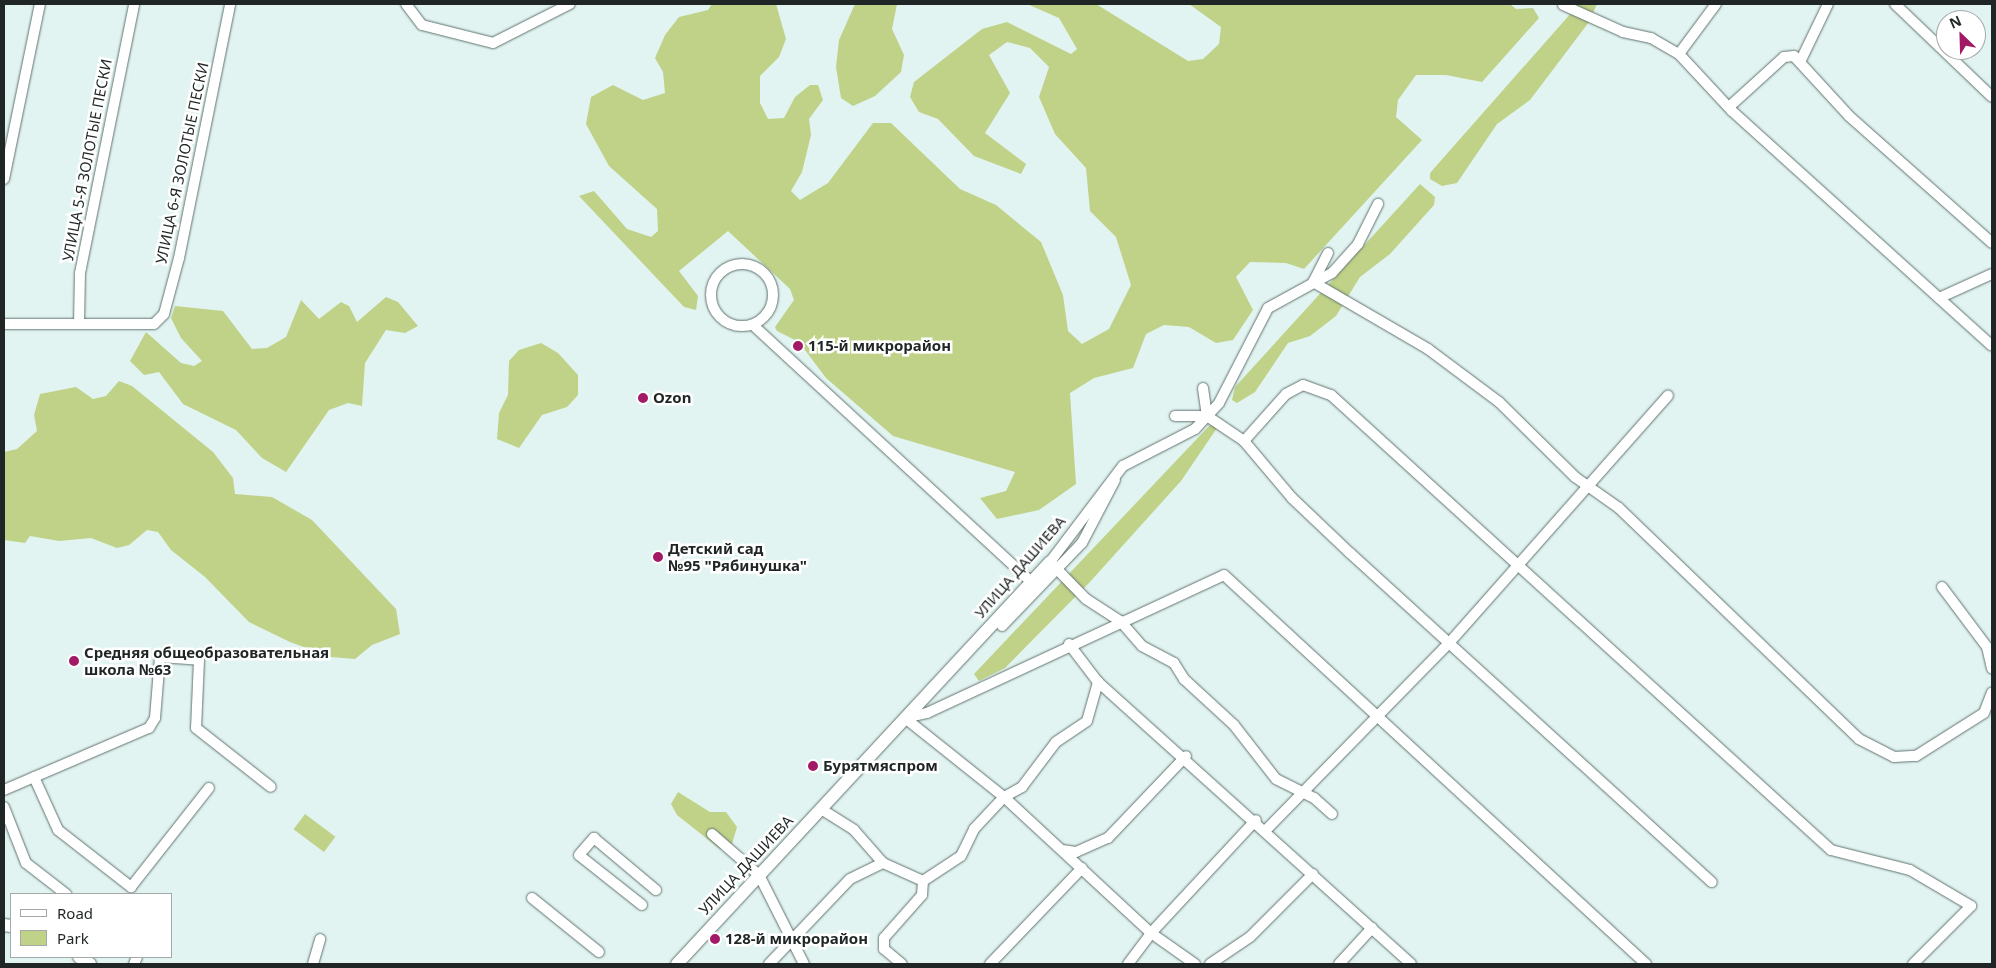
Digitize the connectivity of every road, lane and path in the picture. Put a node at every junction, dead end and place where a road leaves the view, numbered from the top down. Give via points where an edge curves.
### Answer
1 (40, 4) edge
2 (134, 4) edge
3 (230, 4) edge
4 (406, 4) edge
5 (570, 4) edge
6 (1716, 4) edge
7 (1828, 4) edge
8 (1895, 4) edge
9 (1564, 5) edge
10 (1679, 54) junction
11 (1800, 62) junction
12 (1992, 97) edge
13 (1729, 107) junction
14 (4, 179) edge
15 (1378, 204) dead end
16 (1992, 242) edge
17 (1328, 253) dead end
18 (1992, 274) edge
19 (1314, 282) junction
20 (1939, 298) junction
21 (4, 324) edge
22 (79, 324) junction
23 (754, 326) junction
24 (1992, 346) edge
25 (1203, 388) dead end
26 (1668, 396) dead end
27 (1175, 416) dead end
28 (1207, 416) junction
29 (1244, 441) junction
30 (1587, 488) junction
31 (1521, 564) junction
32 (1054, 566) junction
33 (1031, 582) junction
34 (1942, 588) dead end
35 (1120, 621) junction
36 (1002, 626) dead end
37 (1450, 642) junction
38 (1069, 644) junction
39 (1992, 668) edge
40 (1098, 682) junction
41 (1992, 692) edge
42 (1378, 717) junction
43 (905, 718) junction
44 (1186, 756) junction
45 (34, 777) junction
46 (270, 787) dead end
47 (209, 788) dead end
48 (4, 790) edge
49 (1300, 794) junction
50 (1004, 797) junction
51 (4, 807) edge
52 (821, 809) junction
53 (1332, 814) dead end
54 (1256, 820) junction
55 (1266, 830) junction
56 (712, 834) dead end
57 (1062, 850) junction
58 (883, 863) junction
59 (1082, 868) junction
60 (1313, 874) junction
61 (759, 875) junction
62 (923, 882) junction
63 (1712, 882) dead end
64 (656, 890) dead end
65 (65, 893) edge
66 (532, 898) dead end
67 (642, 905) dead end
68 (1372, 928) junction
69 (1151, 932) junction
70 (320, 939) dead end
71 (790, 943) junction
72 (599, 952) dead end
73 (1138, 953) junction
74 (313, 964) edge
75 (677, 964) edge
76 (769, 964) edge
77 (804, 964) edge
78 (902, 964) edge
79 (990, 964) edge
80 (1128, 964) edge
81 (1144, 964) edge
82 (1195, 964) edge
83 (1210, 964) edge
84 (1339, 964) edge
85 (1411, 964) edge
86 (1646, 964) edge
87 (1913, 964) edge

1 - 14 street
2 - 22 street, УЛИЦА 5-Я ЗОЛОТЫЕ ПЕСКИ via 80,273
3 - 22 street, УЛИЦА 6-Я ЗОЛОТЫЕ ПЕСКИ via 167,308 154,324
4 - 5 street via 422,25 493,43
6 - 10 street
7 - 11 street
8 - 12 street
9 - 10 street via 1623,32 1651,38
10 - 13 street
11 - 13 street via 1794,56 1784,57
11 - 16 street via 1849,116
13 - 20 street
15 - 19 street, УЛИЦА ДАШИЕВА via 1358,244 1332,273
17 - 19 street
18 - 20 street
19 - 28 street, УЛИЦА ДАШИЕВА via 1268,308 1237,376
19 - 30 street via 1473,380
20 - 24 street
21 - 22 street
23 - 23 street via 766,314 773,298 770,281 758,268 741,263 724,270 713,283 710,300 718,316 734,325
23 - 33 street
25 - 28 street
26 - 30 street
27 - 28 street
28 - 29 street
28 - 32 street, УЛИЦА ДАШИЕВА via 1195,429 1123,466
29 - 31 street via 1286,394 1304,384 1331,395
29 - 37 street via 1292,498
30 - 31 street
30 - 41 street via 1619,508 1818,704 1874,748 1894,758 1916,756 1984,713
31 - 37 street
31 - 87 street via 1831,850 1910,870 1971,906
32 - 33 street, УЛИЦА ДАШИЕВА
32 - 35 street via 1086,599
32 - 36 street
33 - 43 street, УЛИЦА ДАШИЕВА
34 - 39 street via 1987,647
35 - 38 street
35 - 42 street via 1224,575
35 - 49 street via 1142,646 1174,663 1184,679 1234,725 1276,780
37 - 42 street
37 - 63 street
38 - 40 street
38 - 43 street via 952,702
40 - 44 street
40 - 50 street via 1087,721 1056,742 1022,787
42 - 49 street
42 - 86 street
43 - 50 street
43 - 52 street, УЛИЦА ДАШИЕВА
44 - 54 street
44 - 57 street via 1108,838 1076,852
45 - 46 street via 149,728 155,718 160,657 199,660 196,728
45 - 47 street via 58,830 131,887
45 - 48 street
49 - 53 street via 1314,798
49 - 55 street
50 - 57 street
50 - 62 street via 974,829 961,856
51 - 65 street via 26,863
52 - 58 street via 854,830
52 - 61 street, УЛИЦА ДАШИЕВА
54 - 55 street
54 - 69 street
55 - 60 street
56 - 61 street
57 - 59 street
58 - 62 street
58 - 71 street via 850,879
59 - 69 street
59 - 79 street
60 - 68 street
60 - 83 street via 1250,937
61 - 71 street
61 - 75 street, УЛИЦА ДАШИЕВА
62 - 78 street via 922,895 884,938 884,949
64 - 67 street via 594,838 579,855
66 - 72 street
68 - 84 street
68 - 85 street
69 - 73 street
69 - 82 street
70 - 74 street
71 - 76 street
71 - 77 street
73 - 80 street
73 - 81 street

